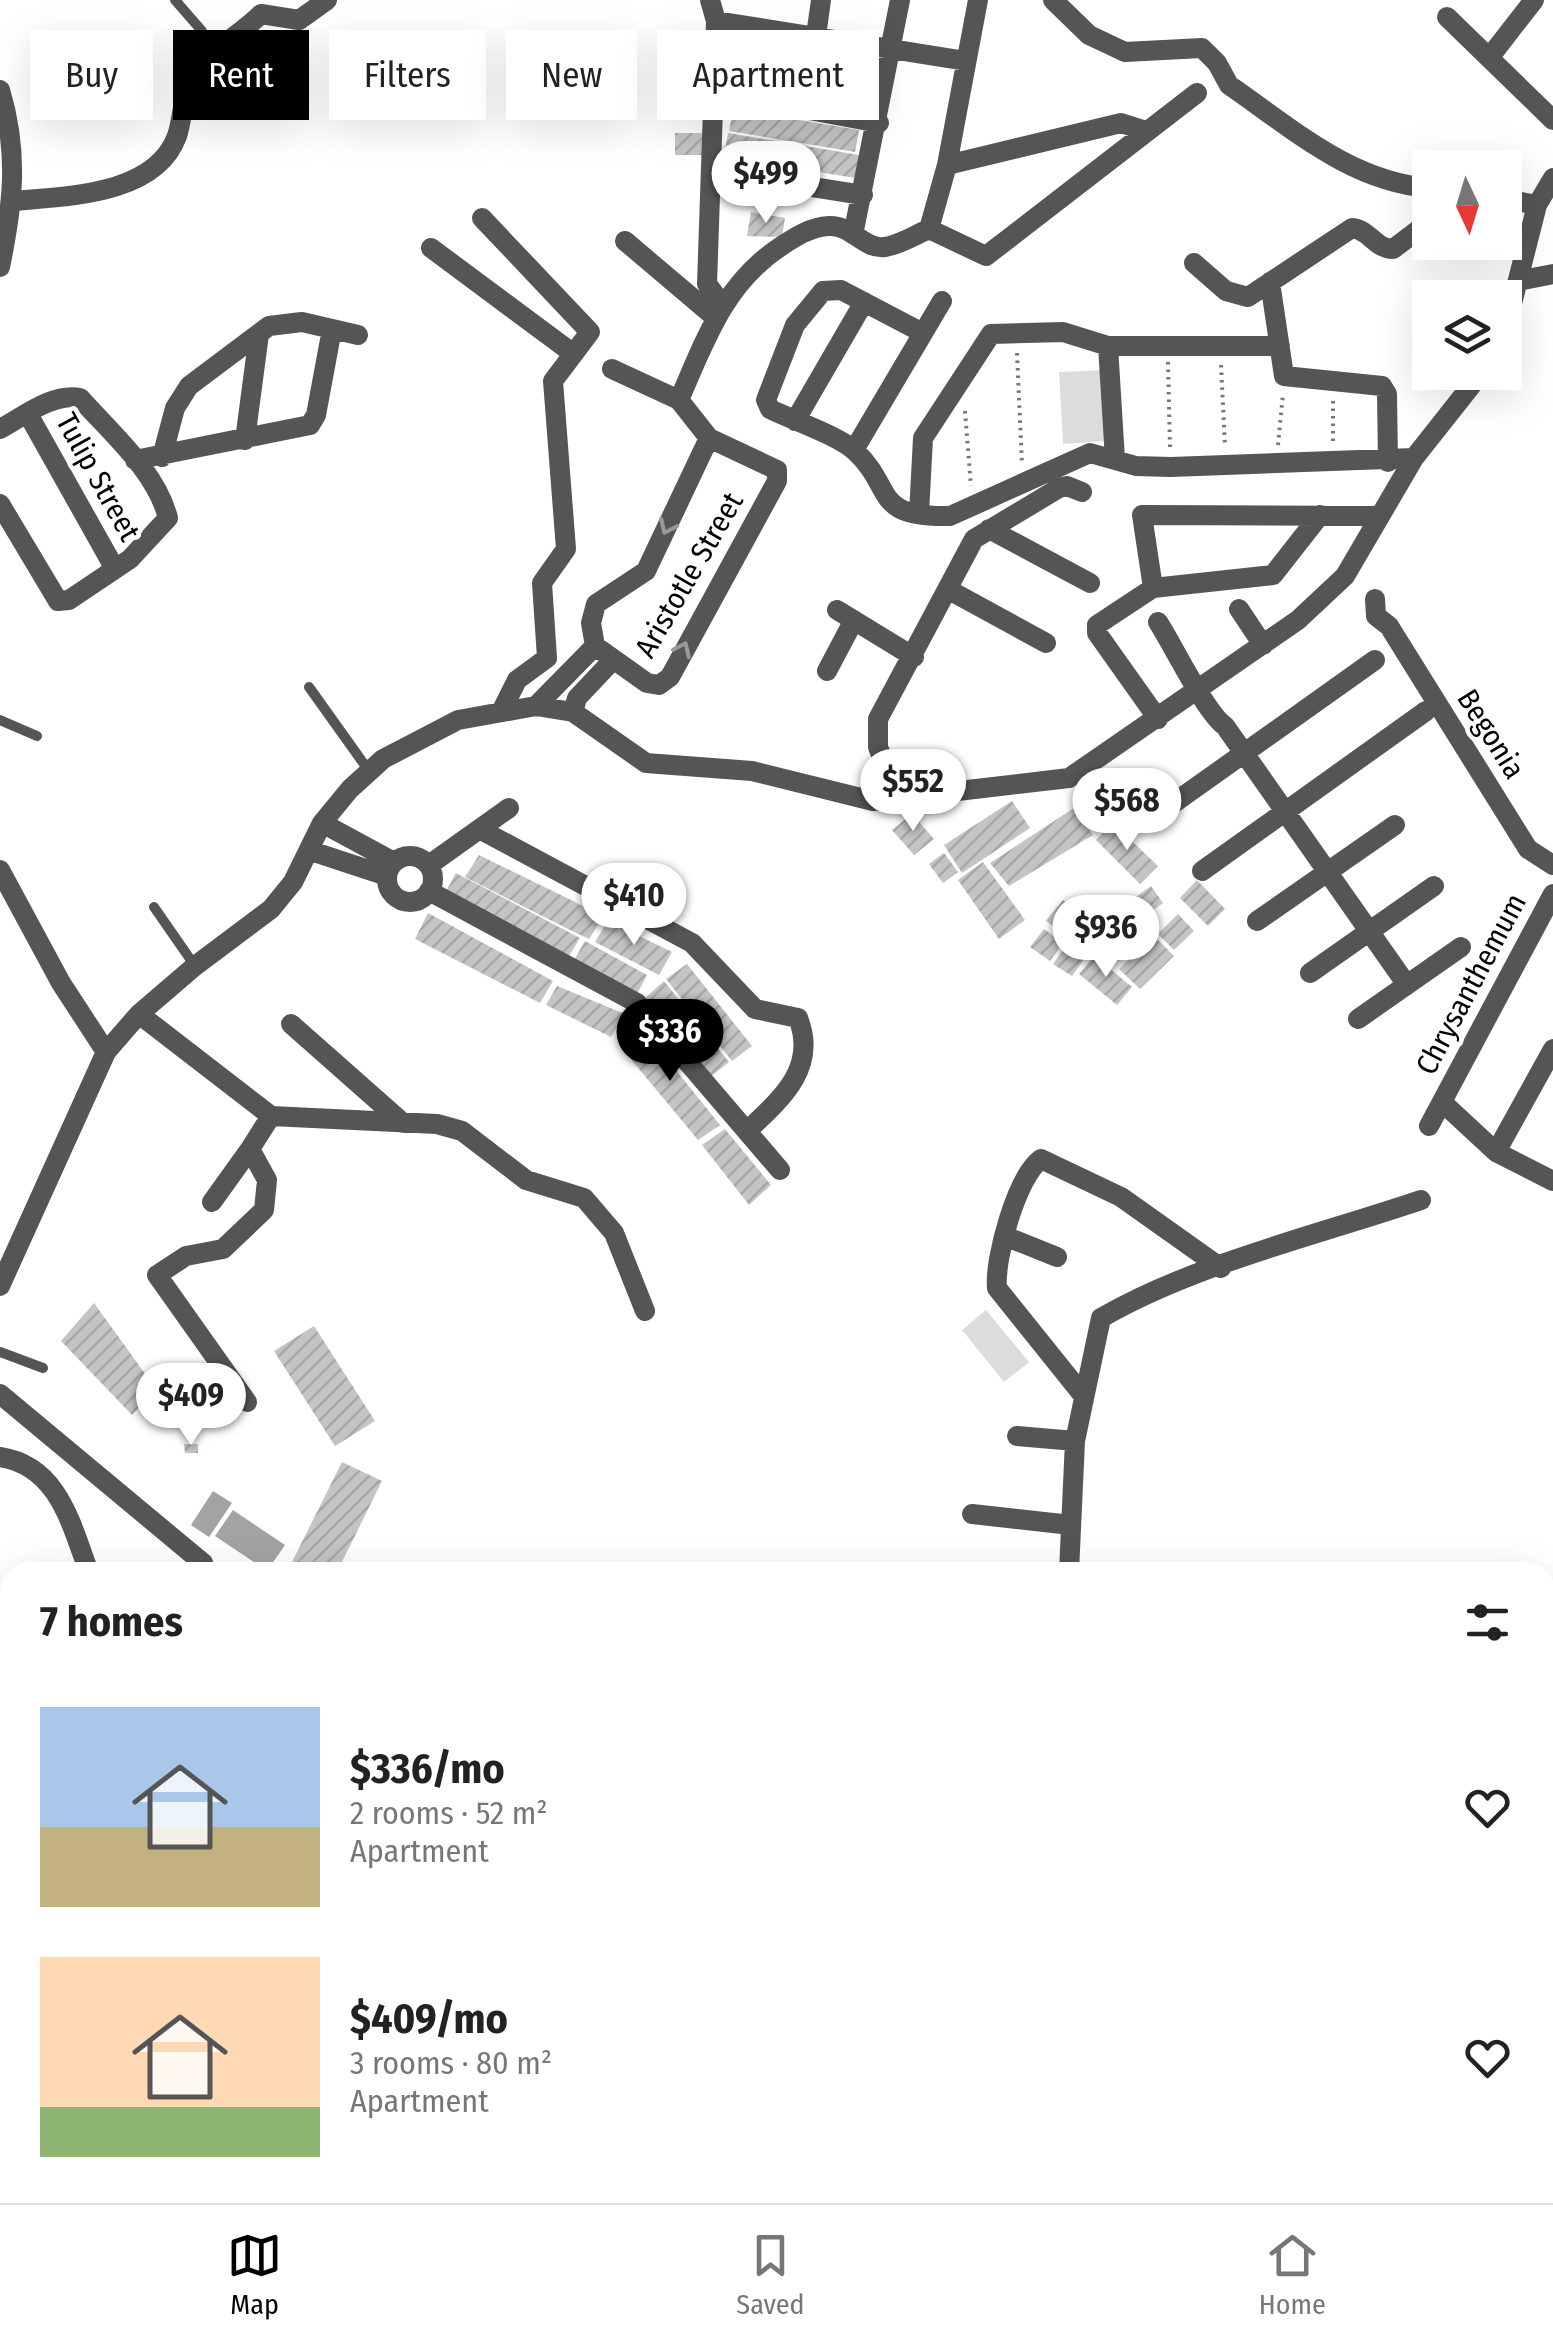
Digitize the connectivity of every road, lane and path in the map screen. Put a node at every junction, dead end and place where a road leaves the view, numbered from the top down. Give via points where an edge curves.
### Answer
1 (176, 0) edge
2 (327, 0) edge
3 (821, 0) edge
4 (900, 0) edge
5 (978, 0) edge
6 (1053, 0) edge
7 (1534, 0) edge
8 (713, 10) edge
9 (1448, 17) dead end
10 (201, 30) edge
11 (792, 30) edge
12 (817, 30) edge
13 (879, 46) edge
14 (890, 48) junction
15 (1489, 58) junction
16 (966, 62) junction
17 (0, 90) edge
18 (1197, 93) dead end
19 (712, 120) edge
20 (862, 120) edge
21 (1553, 120) edge
22 (878, 123) junction
23 (1146, 131) junction
24 (946, 166) junction
25 (711, 171) junction
26 (1553, 178) edge
27 (1412, 187) edge
28 (863, 196) junction
29 (1522, 203) edge
30 (1537, 205) junction
31 (8, 211) edge
32 (482, 218) dead end
33 (854, 230) junction
34 (928, 230) junction
35 (1412, 234) edge
36 (624, 241) dead end
37 (430, 248) dead end
38 (1194, 264) dead end
39 (0, 266) edge
40 (1553, 274) edge
41 (1518, 280) edge
42 (1522, 281) edge
43 (1270, 282) junction
44 (942, 301) dead end
45 (864, 302) junction
46 (719, 311) junction
47 (332, 329) junction
48 (921, 332) junction
49 (1016, 332) junction
50 (259, 334) junction
51 (358, 334) dead end
52 (1108, 346) junction
53 (1168, 346) junction
54 (1220, 346) junction
55 (1280, 346) junction
56 (571, 352) junction
57 (612, 369) dead end
58 (962, 376) junction
59 (1284, 376) junction
60 (1332, 380) junction
61 (1468, 390) edge
62 (678, 400) junction
63 (28, 414) junction
64 (796, 421) junction
65 (0, 429) edge
66 (708, 438) junction
67 (245, 440) junction
68 (854, 450) junction
69 (162, 457) junction
70 (1414, 458) junction
71 (136, 460) junction
72 (1115, 460) junction
73 (1334, 461) junction
74 (1388, 462) junction
75 (1276, 464) junction
76 (1226, 466) junction
77 (1171, 467) junction
78 (1023, 484) junction
79 (1082, 492) dead end
80 (0, 504) edge
81 (973, 506) junction
82 (918, 514) junction
83 (1320, 515) junction
84 (1377, 516) junction
85 (989, 528) junction
86 (1351, 568) junction
87 (115, 570) junction
88 (1090, 583) dead end
89 (1153, 588) junction
90 (948, 590) junction
91 (1240, 609) dead end
92 (1158, 622) dead end
93 (593, 642) junction
94 (1046, 643) dead end
95 (1263, 645) junction
96 (914, 656) junction
97 (1376, 660) dead end
98 (612, 661) junction
99 (827, 671) dead end
100 (308, 687) dead end
101 (1201, 689) junction
102 (536, 706) junction
103 (1426, 710) dead end
104 (500, 712) junction
105 (573, 712) junction
106 (1158, 719) junction
107 (0, 720) edge
108 (37, 736) dead end
109 (1245, 755) junction
110 (369, 771) junction
111 (898, 798) junction
112 (509, 808) dead end
113 (1286, 813) junction
114 (1157, 815) dead end
115 (322, 823) junction
116 (1394, 825) dead end
117 (481, 830) junction
118 (311, 851) junction
119 (1553, 865) edge
120 (429, 866) junction
121 (391, 869) junction
122 (0, 870) edge
123 (1202, 871) dead end
124 (1328, 872) junction
125 (1434, 886) dead end
126 (429, 891) junction
127 (1553, 894) edge
128 (154, 907) dead end
129 (1257, 921) dead end
130 (1369, 932) junction
131 (1461, 947) dead end
132 (195, 966) junction
133 (1310, 973) dead end
134 (1407, 985) junction
135 (140, 1014) junction
136 (1358, 1019) dead end
137 (290, 1024) dead end
138 (1553, 1049) edge
139 (106, 1052) junction
140 (1442, 1102) junction
141 (272, 1116) junction
142 (404, 1123) junction
143 (1429, 1126) dead end
144 (747, 1131) junction
145 (250, 1149) junction
146 (1496, 1152) junction
147 (780, 1170) dead end
148 (1553, 1181) edge
149 (1420, 1200) dead end
150 (212, 1202) dead end
151 (1007, 1236) junction
152 (1057, 1257) dead end
153 (1220, 1268) junction
154 (0, 1286) edge
155 (645, 1310) dead end
156 (0, 1352) edge
157 (42, 1368) dead end
158 (0, 1394) edge
159 (1082, 1394) junction
160 (246, 1402) dead end
161 (1017, 1436) dead end
162 (1075, 1440) junction
163 (0, 1457) edge
164 (972, 1514) dead end
165 (1071, 1525) junction
166 (85, 1562) edge
167 (202, 1562) edge
168 (1069, 1562) edge

1 - 10 lane
2 - 31 street via 299,20 261,14 196,70 176,136 156,165 90,194
3 - 12 street
4 - 14 street
5 - 16 street
6 - 27 street via 1090,36 1126,52 1202,48 1229,85 1356,172
7 - 15 street
8 - 11 street
9 - 15 street
13 - 14 street
14 - 16 street
14 - 22 street
15 - 21 street
16 - 24 street
17 - 31 street via 11,127
18 - 23 street
19 - 25 street
20 - 22 street
22 - 28 street
23 - 24 street via 1120,123
23 - 34 street via 986,256
24 - 34 street
25 - 28 street
25 - 46 street via 707,284
26 - 30 street
28 - 33 street
29 - 30 street
30 - 41 street
31 - 39 street
32 - 56 street via 590,328
33 - 34 street via 870,245 884,247
33 - 46 street via 802,232 752,266
35 - 43 street via 1393,248 1352,228
36 - 46 street
37 - 56 street
38 - 43 street via 1238,297
40 - 42 street
43 - 55 street
44 - 48 street
45 - 48 street
45 - 64 street
45 - 64 street via 841,290 823,290 796,324 766,392 770,409
46 - 62 street
47 - 50 street via 281,321
47 - 51 street
47 - 67 street via 310,425
48 - 68 street
49 - 52 street via 1063,332
49 - 58 street via 990,334
49 - 78 path
50 - 67 street
50 - 69 street via 189,386 174,408
52 - 53 street
52 - 72 street
53 - 54 street
53 - 77 path
54 - 55 street
54 - 76 path
55 - 59 street
56 - 104 street via 553,381 566,549 542,583 547,658 517,680
57 - 62 street
58 - 81 path
58 - 82 street via 923,438
59 - 60 street
59 - 75 path
60 - 73 path
60 - 74 street via 1382,386
61 - 70 street
62 - 66 street
63 - 65 street
63 - 71 street via 67,396 80,398
63 - 87 street, Tulip Street
64 - 68 street
66 -> 93 street via 646,570 596,604
98 -> 66 street, Aristotle Street via 647,683 670,677 777,480 777,470
67 - 69 street
68 - 82 street via 888,503
69 - 71 street
70 - 74 street
70 - 84 street
71 - 87 street via 168,518
72 - 77 street
72 - 78 street via 1090,453
73 - 74 street
73 - 75 street
75 - 76 street
76 - 77 street
78 - 81 street
79 - 85 street via 1059,488
80 - 87 street via 58,602
81 - 82 street via 950,516
83 - 84 street
83 - 89 street via 1274,574
83 - 89 street via 1142,515
84 - 86 street
85 - 88 street
85 - 90 street via 974,539
86 - 95 street
86 - 119 street, Begonia via 1528,848
89 - 106 street via 1096,628
90 - 94 street
90 - 96 street
91 - 95 street
92 - 101 street
93 - 98 street, Aristotle Street
93 - 102 street
95 - 101 street
96 - 99 street via 845,615
96 - 111 street via 875,734
97 - 109 street
98 - 105 street
100 - 110 lane
101 - 106 street
101 - 109 street via 1218,704
102 - 104 street
102 - 105 street
103 - 113 street
104 - 110 street via 458,720
105 - 111 street via 646,763 752,772 873,800
106 - 111 street via 1070,778
107 - 108 lane
109 - 113 street
109 - 114 street
110 - 115 street
112 - 117 street
113 - 123 street
113 - 124 street
115 - 118 street
115 - 121 street
116 - 124 street
117 - 120 street
117 - 144 street via 692,944 755,1009 798,1018 804,1056 797,1077
118 - 121 street
118 - 132 street via 271,910
120 - 121 street via 408,856
120 - 126 street
121 - 126 street via 391,891 402,900 418,900
122 - 139 street via 60,983
124 - 129 street
124 - 130 street
125 - 130 street
126 - 144 street via 637,1003
127 - 140 street, Chrysanthemum
128 - 132 lane
130 - 133 street
130 - 134 street
131 - 134 street
132 - 135 street
134 - 136 street
135 - 139 street
135 - 141 street
137 - 142 street
138 - 146 street
139 - 154 street
140 - 143 street, Chrysanthemum
140 - 146 street, Chrysanthemum
141 - 142 street
141 - 145 street
142 - 155 street via 462,1131 526,1180 584,1198 614,1233
144 - 147 street
145 - 150 street
145 - 160 street via 267,1180 264,1210 223,1250 186,1256 157,1275
146 - 148 street, Chrysanthemum
149 - 153 street
151 - 152 street
151 - 153 street via 1022,1177 1040,1159 1121,1198
151 - 159 street via 997,1288
153 - 159 street via 1101,1318
156 - 157 lane
158 - 167 street
159 - 162 street
161 - 162 street
162 - 165 street
163 - 166 street via 47,1479
164 - 165 street
165 - 168 street

